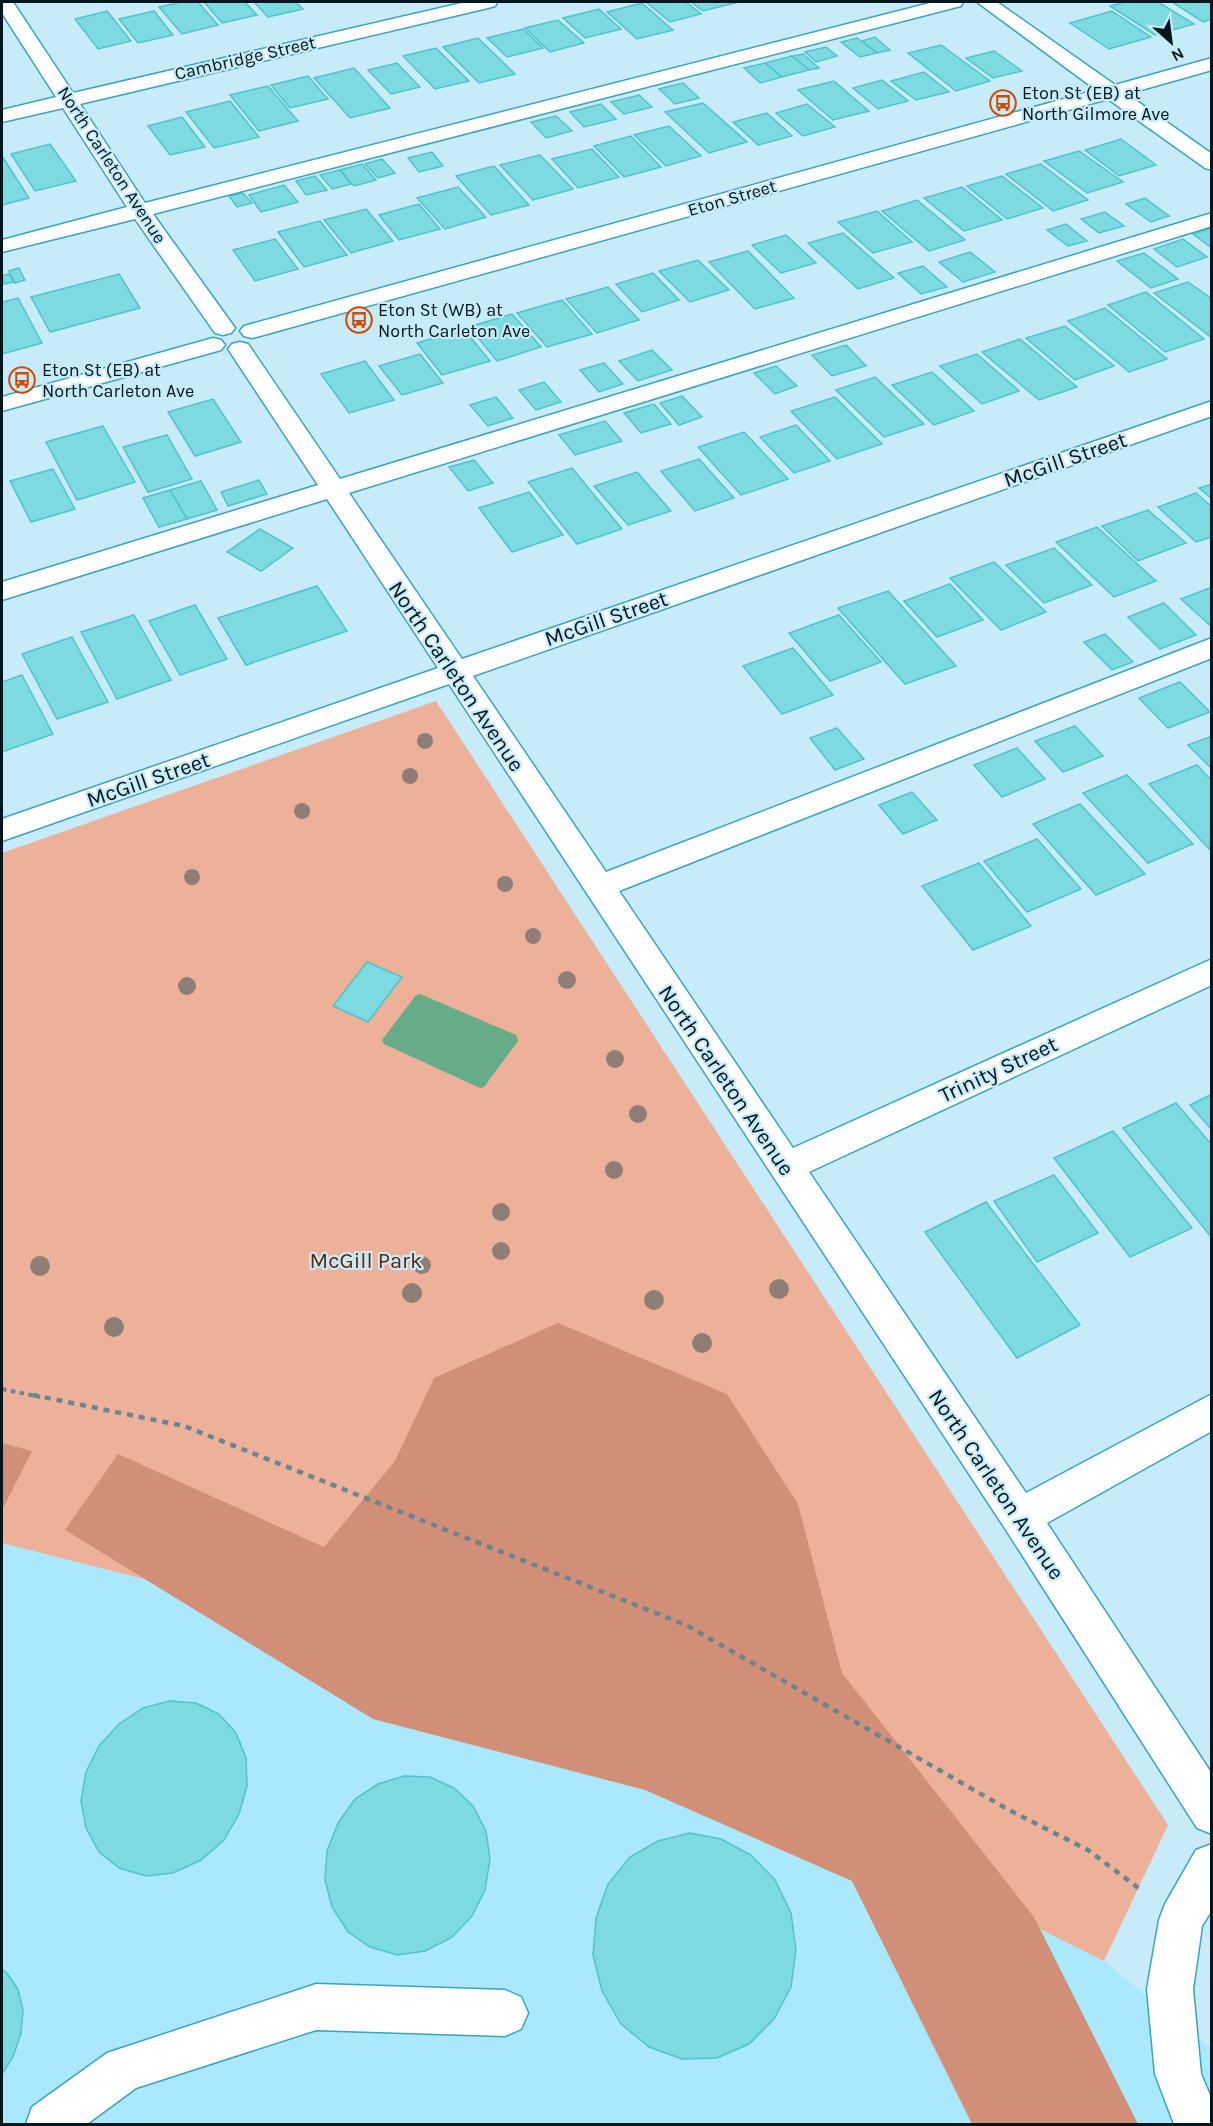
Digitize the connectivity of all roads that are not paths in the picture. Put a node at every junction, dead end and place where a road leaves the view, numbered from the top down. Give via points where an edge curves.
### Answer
1 (6, 2) edge
2 (488, 2) edge
3 (954, 2) edge
4 (986, 2) edge
5 (1212, 64) edge
6 (1113, 92) junction
7 (69, 100) junction
8 (2, 116) edge
9 (1212, 164) edge
10 (140, 211) junction
11 (1212, 219) edge
12 (2, 246) edge
13 (218, 336) junction
14 (246, 340) junction
15 (2, 404) edge
16 (1212, 408) edge
17 (332, 489) junction
18 (2, 591) edge
19 (1212, 647) edge
20 (454, 672) junction
21 (2, 830) edge
22 (598, 887) junction
23 (1212, 971) edge
24 (785, 1167) junction
25 (1212, 1411) edge
26 (1020, 1517) junction
27 (1212, 1813) edge
28 (1212, 1866) edge
29 (505, 2013) dead end
30 (49, 2124) edge
31 (1197, 2124) edge

1 - 7 street, North Carleton Avenue
2 - 7 street, Cambridge Street
3 - 10 street
4 - 6 street
5 - 6 street, Eton Street
6 - 9 street
6 - 14 street, Eton Street
7 - 8 street, Cambridge Street
7 - 10 street, North Carleton Avenue
10 - 12 street
10 - 13 street, North Carleton Avenue
11 - 17 street
13 - 14 street via 223,350
13 - 15 street
14 - 17 street, North Carleton Avenue
16 - 20 street, McGill Street
17 - 18 street
17 - 20 street, North Carleton Avenue
19 - 22 street
20 - 21 street, McGill Street
20 - 22 street, North Carleton Avenue
22 - 24 street, North Carleton Avenue
23 - 24 street, Trinity Street
24 - 26 street, North Carleton Avenue
25 - 26 street
26 - 27 street, North Carleton Avenue
28 - 31 street via 1181,1920 1170,1989 1178,2074
29 - 30 street via 316,2007 123,2069

